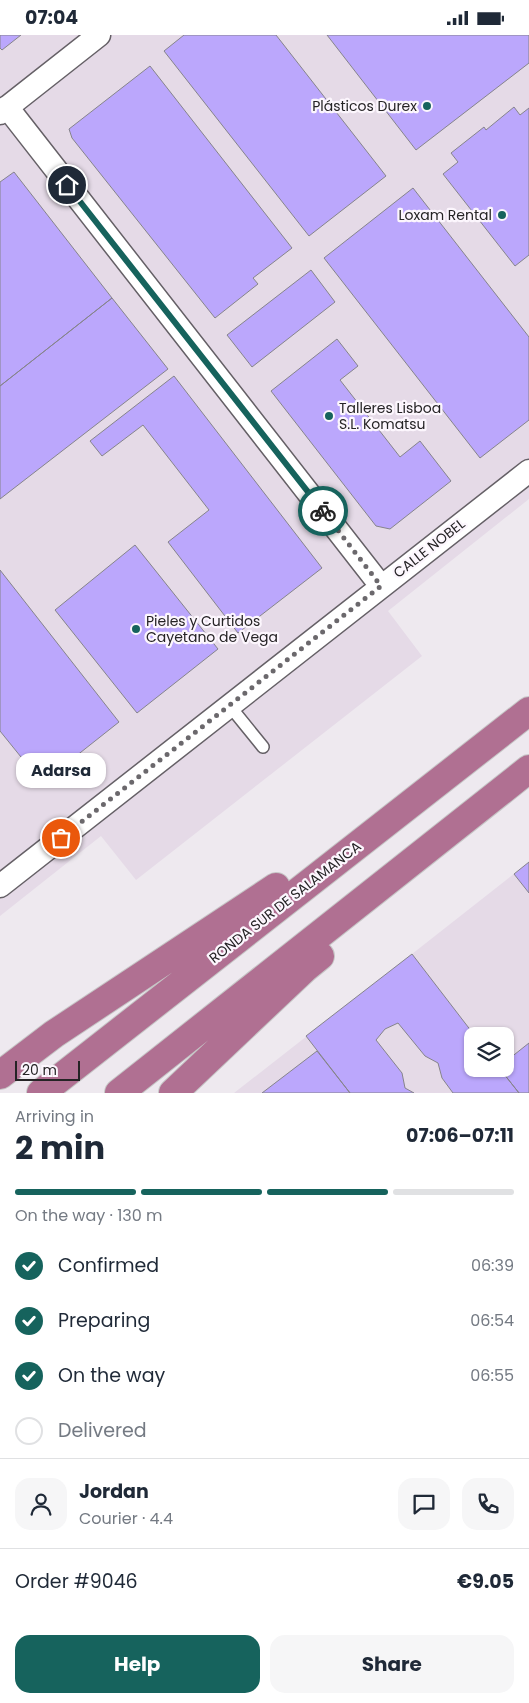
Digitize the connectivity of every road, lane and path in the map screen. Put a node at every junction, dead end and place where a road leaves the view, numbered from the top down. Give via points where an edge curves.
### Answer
1 (99, 35) edge
2 (3, 110) edge
3 (529, 471) edge
4 (381, 586) junction
5 (229, 705) junction
6 (529, 711) edge
7 (262, 747) dead end
8 (482, 748) junction
9 (523, 773) edge
10 (0, 886) edge
11 (0, 1075) edge
12 (41, 1093) edge
13 (119, 1093) edge
14 (173, 1093) edge

1 - 2 street
2 - 4 street
3 - 4 street, CALLE NOBEL
4 - 5 street, CALLE NOBEL
5 - 7 lane
5 - 10 street, CALLE NOBEL
6 - 8 highway, RONDA SUR DE SALAMANCA
8 - 11 highway via 323,853 258,901 54,1034
8 - 12 highway, RONDA SUR DE SALAMANCA
9 - 13 highway
9 - 14 highway via 380,910 304,969

